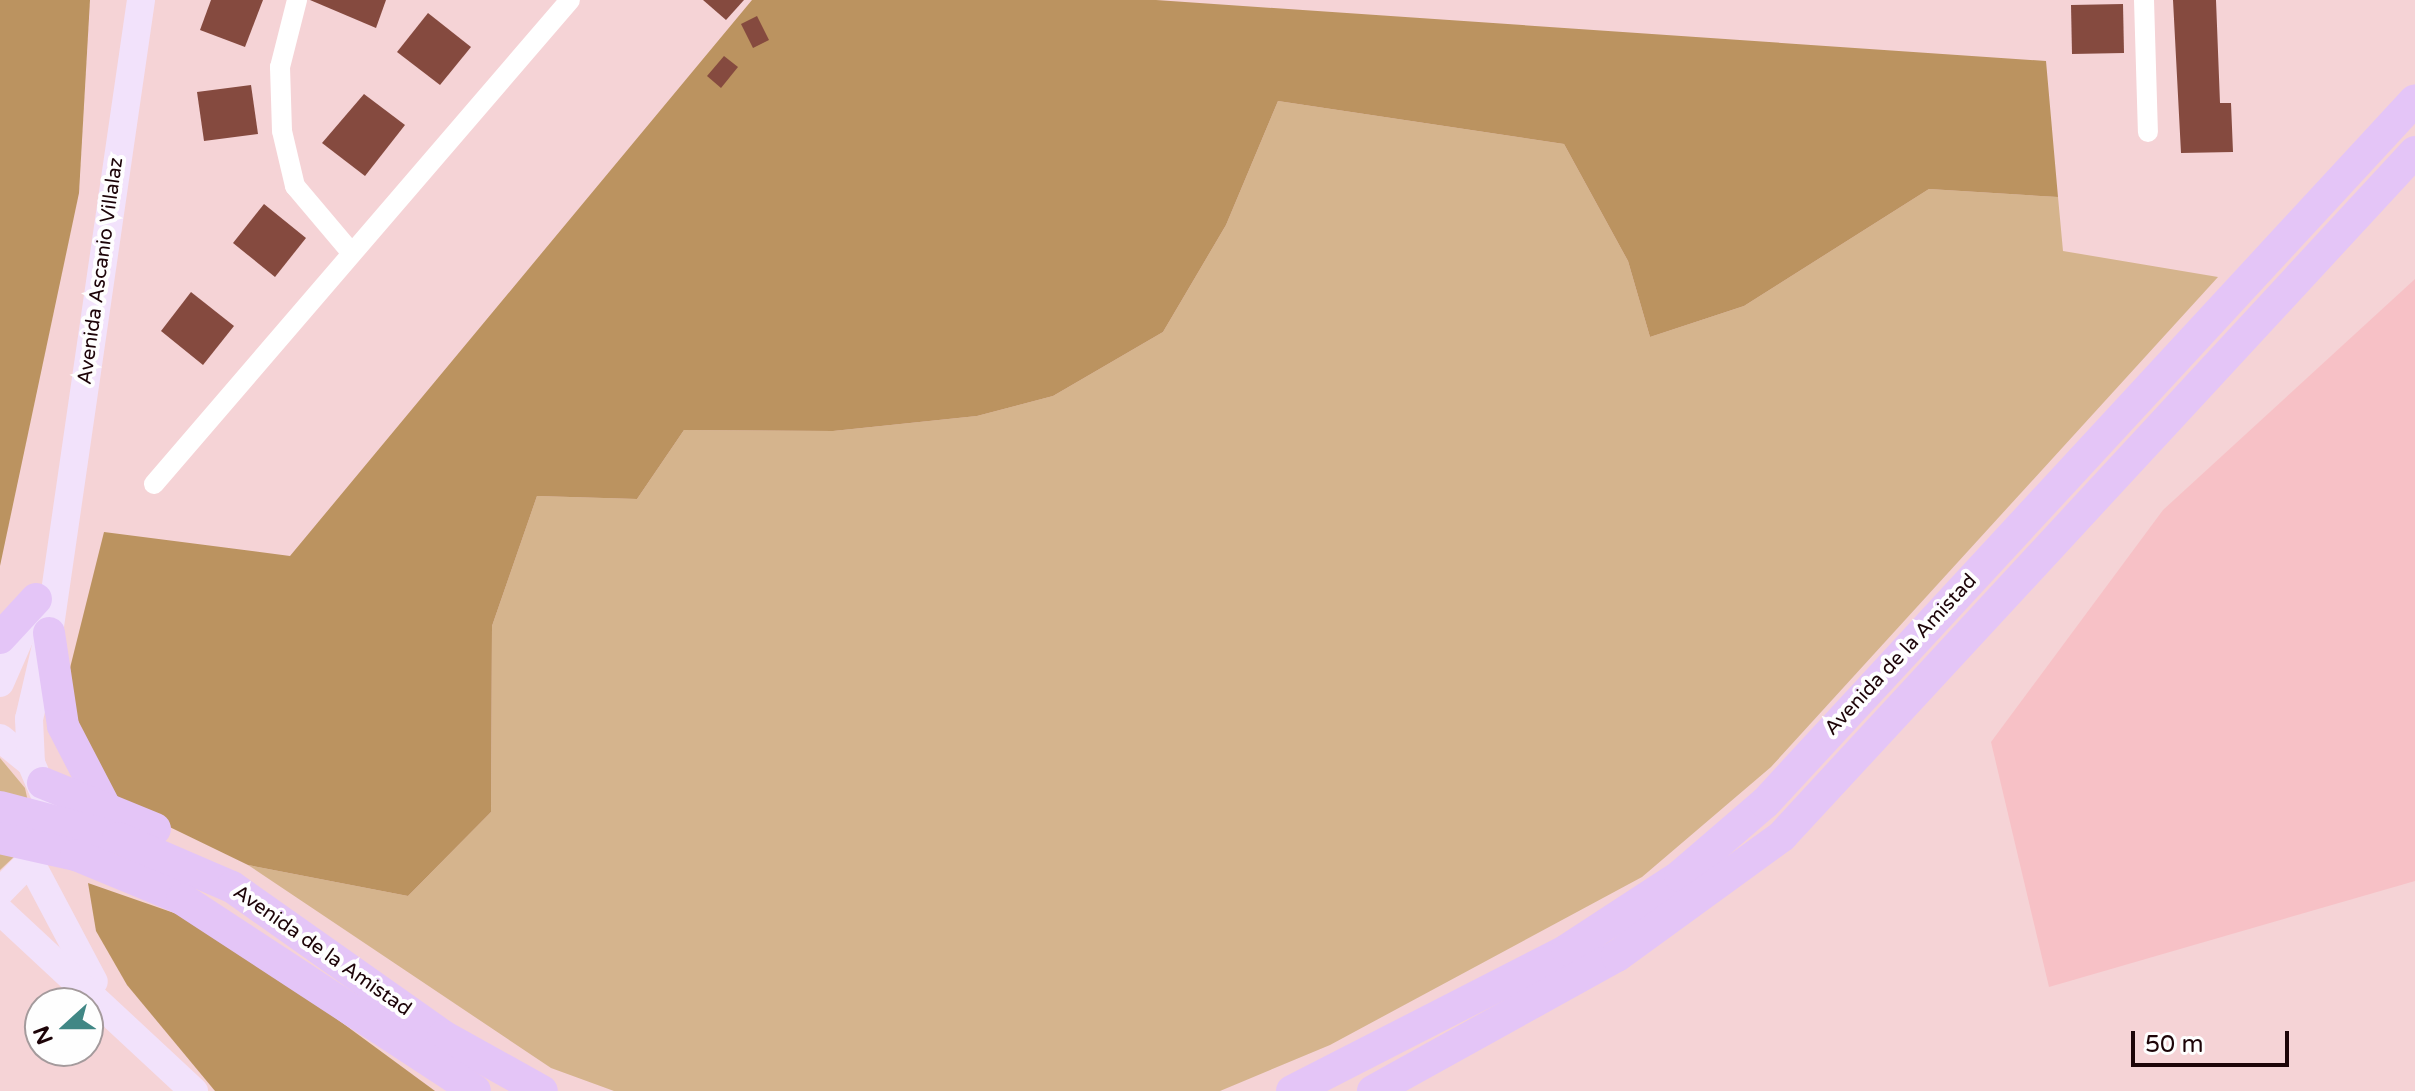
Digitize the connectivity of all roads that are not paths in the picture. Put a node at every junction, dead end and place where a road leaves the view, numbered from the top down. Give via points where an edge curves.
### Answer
1 (141, 0) edge
2 (297, 0) edge
3 (570, 0) edge
4 (2144, 0) edge
5 (2415, 100) edge
6 (2148, 132) dead end
7 (2415, 152) edge
8 (350, 251) junction
9 (154, 484) dead end
10 (58, 543) junction
11 (36, 599) junction
12 (49, 633) junction
13 (0, 638) edge
14 (0, 683) edge
15 (0, 738) edge
16 (37, 773) junction
17 (0, 807) edge
18 (107, 811) junction
19 (0, 838) edge
20 (77, 841) junction
21 (32, 865) junction
22 (0, 892) edge
23 (0, 911) edge
24 (112, 1009) junction
25 (194, 1091) edge
26 (475, 1091) edge
27 (543, 1091) edge
28 (1292, 1091) edge
29 (1373, 1091) edge

1 - 10 main road, Avenida Ascanio Villalaz
2 - 8 street via 280,67 282,131 295,186
3 - 8 street
4 - 6 street
5 - 28 main road, Avenida de la Amistad via 1765,803 1680,876 1567,950
7 - 29 main road, Avenida de la Amistad via 1782,836 1617,956
8 - 9 street
10 - 11 main road, Avenida Ascanio Villalaz
10 - 12 main road, Avenida Ascanio Villalaz
11 - 13 main road
11 - 14 main road, Avenida Ascanio Villalaz
12 - 16 main road, Avenida Ascanio Villalaz via 29,719
12 - 18 main road via 63,726
15 - 16 main road
16 - 18 main road
16 - 21 main road, Avenida Ascanio Villalaz via 48,828
17 - 20 main road, Avenida de la Amistad
18 - 27 main road via 243,869
19 - 20 main road, Avenida de la Amistad
20 - 26 main road, Avenida de la Amistad via 214,917
20 - 27 main road, Avenida de la Amistad via 232,887 443,1036
21 - 22 main road
21 - 24 main road via 64,937
23 - 24 main road
24 - 25 main road

